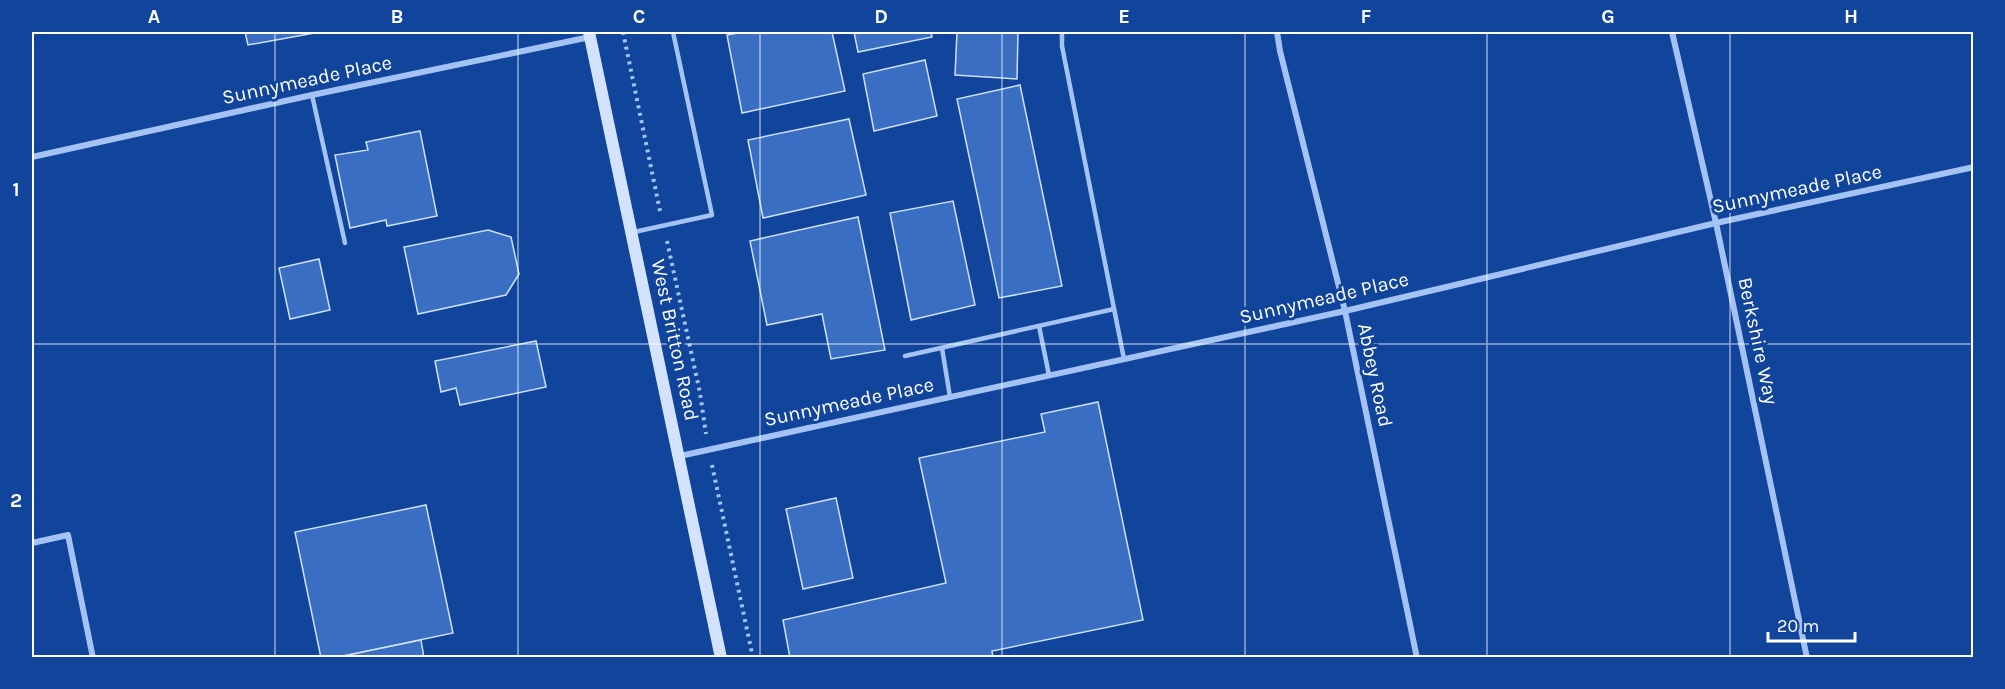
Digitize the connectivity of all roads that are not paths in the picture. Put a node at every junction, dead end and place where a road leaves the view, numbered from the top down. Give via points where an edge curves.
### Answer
1 (674, 32) edge
2 (1062, 32) edge
3 (1277, 32) edge
4 (1672, 32) edge
5 (589, 34) edge
6 (312, 95) junction
7 (32, 157) edge
8 (1974, 167) edge
9 (1716, 223) junction
10 (632, 233) junction
11 (345, 243) dead end
12 (1114, 309) junction
13 (1345, 311) junction
14 (1039, 326) junction
15 (942, 348) junction
16 (905, 356) dead end
17 (1124, 359) junction
18 (1049, 375) junction
19 (950, 397) junction
20 (680, 456) junction
21 (32, 543) edge
22 (93, 657) edge
23 (722, 657) edge
24 (1417, 657) edge
25 (1808, 657) edge

1 - 10 lane via 712,215
2 - 12 lane
3 - 13 street, Abbey Road
4 - 9 street, Berkshire Way
5 - 6 street, Sunnymeade Place
5 - 10 main road, West Britton Road
6 - 7 street, Sunnymeade Place
6 - 11 lane
8 - 9 street, Sunnymeade Place
9 - 13 street, Sunnymeade Place
9 - 25 street, Berkshire Way
10 - 20 main road, West Britton Road
12 - 14 lane
12 - 17 lane
13 - 17 street, Sunnymeade Place
13 - 24 street, Abbey Road
14 - 15 lane
14 - 18 lane
15 - 16 lane
15 - 19 lane
17 - 18 street, Sunnymeade Place
18 - 19 street, Sunnymeade Place
19 - 20 street, Sunnymeade Place
20 - 23 main road, West Britton Road
21 - 22 street via 68,535

